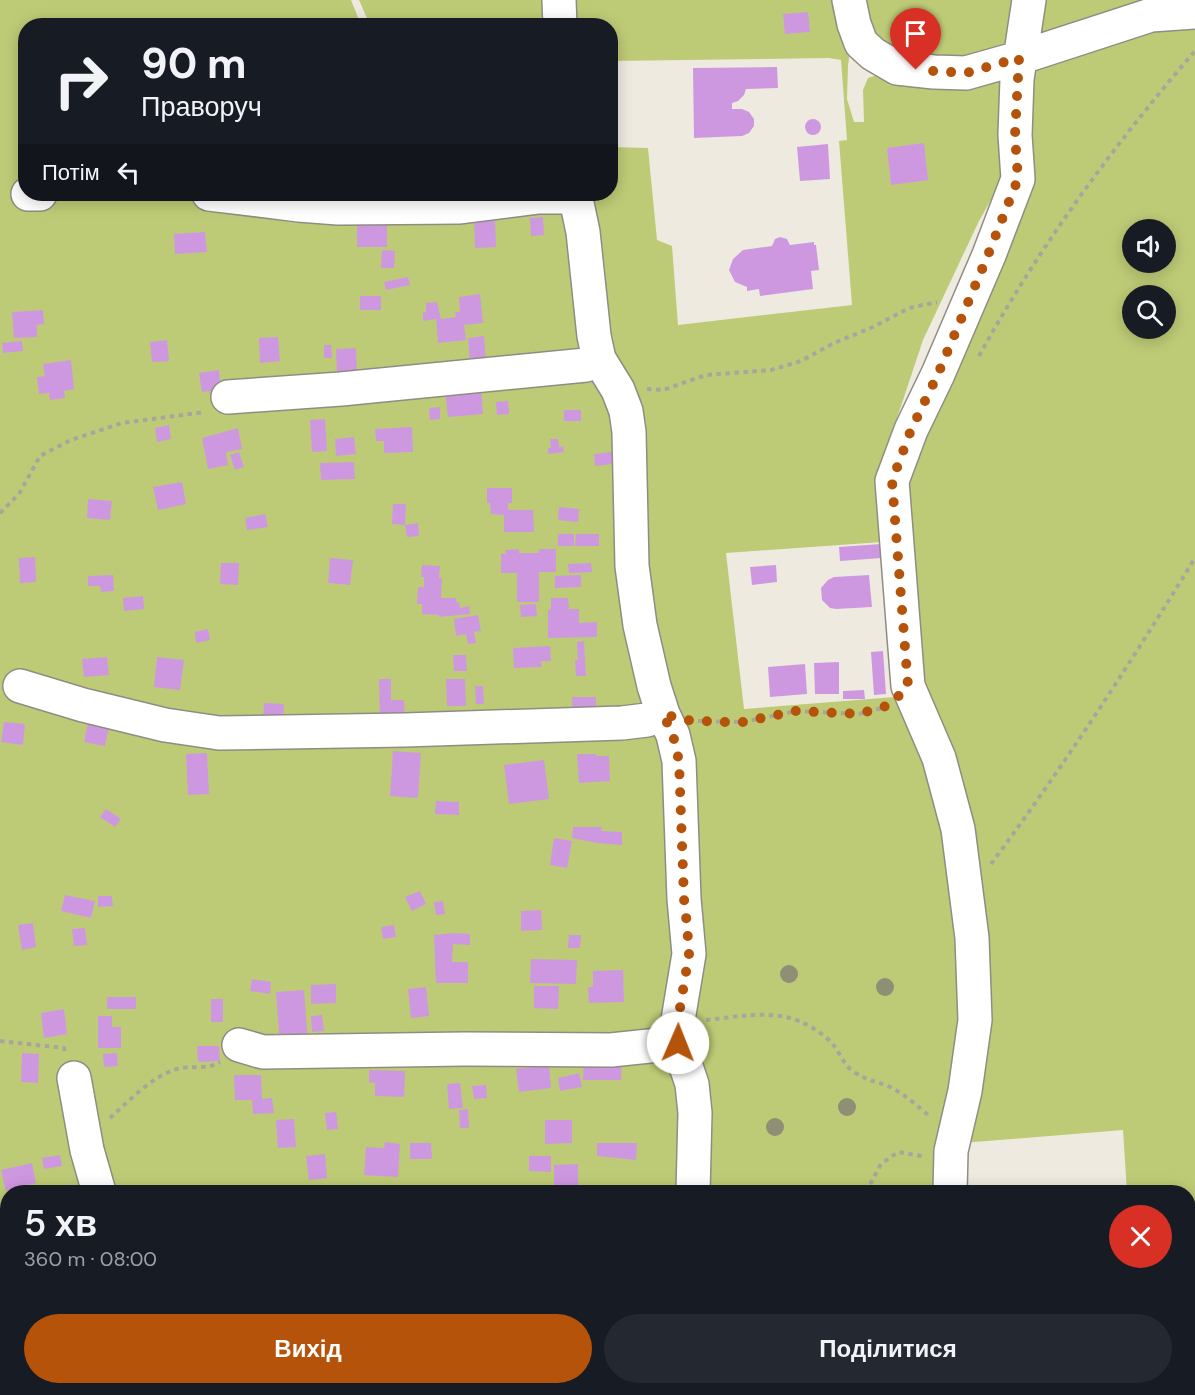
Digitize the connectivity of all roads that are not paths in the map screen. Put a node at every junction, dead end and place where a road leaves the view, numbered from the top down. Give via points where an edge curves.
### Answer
1 (849, 0) edge
2 (1029, 0) edge
3 (1195, 12) edge
4 (1019, 58) junction
5 (262, 201) edge
6 (507, 201) edge
7 (576, 201) edge
8 (599, 359) junction
9 (228, 397) road end
10 (21, 686) dead end
11 (663, 714) junction
12 (678, 1043) junction
13 (239, 1045) road end
14 (74, 1078) road end
15 (97, 1185) edge
16 (693, 1185) edge
17 (950, 1185) edge

1 - 4 lane via 861,43 897,68 966,73
2 - 4 lane
3 - 4 lane via 1151,15
4 - 17 lane via 1015,135 1018,179 892,481 908,686 939,758 958,829 972,938 975,1020 965,1091 952,1145
5 - 6 lane via 338,208 460,207
7 - 8 lane
8 - 9 lane via 578,366
8 - 11 lane via 626,411 632,566 639,625
10 - 11 lane via 165,725 219,733 622,723
11 - 12 lane via 679,761 689,954 679,1009
12 - 13 lane via 611,1050 270,1052
12 - 16 lane via 693,1084
14 - 15 lane

